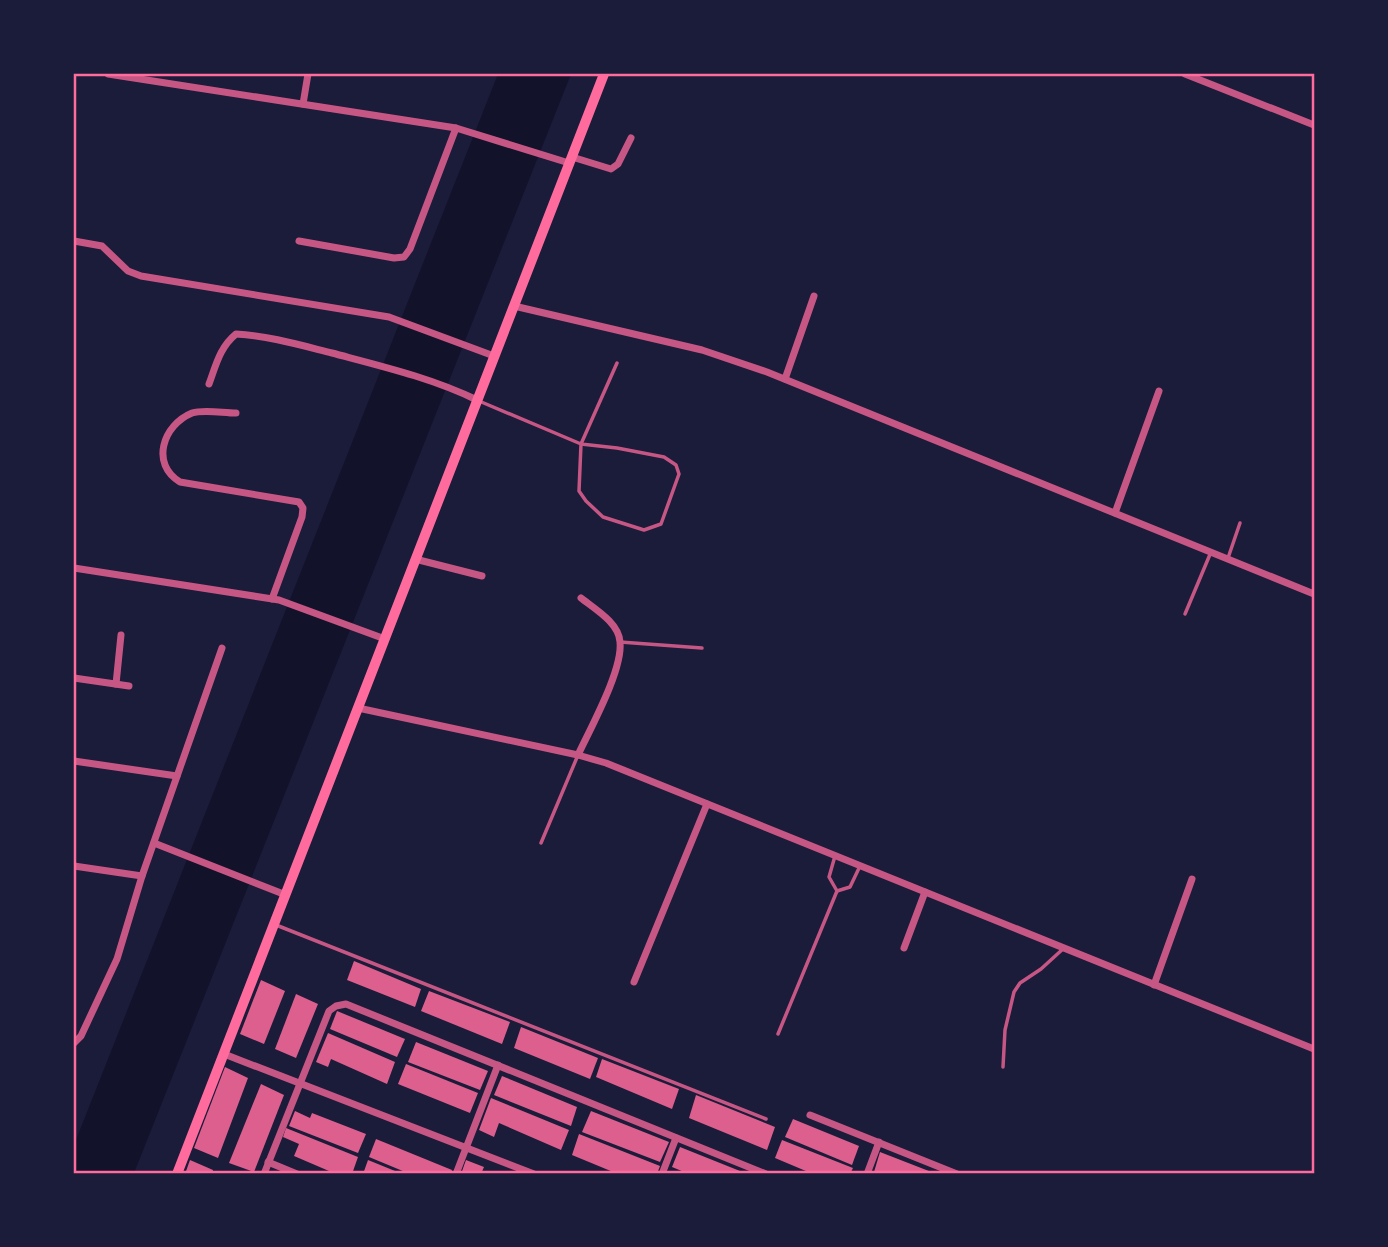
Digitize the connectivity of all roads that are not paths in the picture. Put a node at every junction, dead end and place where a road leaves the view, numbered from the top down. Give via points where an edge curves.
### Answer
1 (107, 74) edge
2 (308, 74) edge
3 (604, 74) edge
4 (1185, 74) edge
5 (303, 104) junction
6 (1314, 125) edge
7 (460, 129) junction
8 (631, 138) dead end
9 (570, 160) junction
10 (74, 241) edge
11 (299, 241) dead end
12 (814, 296) dead end
13 (514, 306) junction
14 (494, 356) junction
15 (617, 363) dead end
16 (785, 379) junction
17 (209, 384) dead end
18 (1159, 391) dead end
19 (477, 400) junction
20 (236, 413) dead end
21 (581, 444) junction
22 (1115, 513) junction
23 (1240, 523) dead end
24 (1211, 552) junction
25 (415, 559) junction
26 (1228, 559) junction
27 (74, 568) edge
28 (482, 576) dead end
29 (1314, 594) edge
30 (581, 598) dead end
31 (276, 600) junction
32 (1185, 614) dead end
33 (121, 635) dead end
34 (384, 639) junction
35 (620, 642) junction
36 (222, 648) dead end
37 (702, 648) dead end
38 (74, 678) edge
39 (116, 684) junction
40 (129, 686) dead end
41 (358, 708) junction
42 (578, 755) junction
43 (74, 761) edge
44 (177, 776) junction
45 (707, 804) junction
46 (154, 843) junction
47 (541, 844) dead end
48 (835, 856) junction
49 (74, 866) edge
50 (860, 866) junction
51 (142, 876) junction
52 (1192, 878) dead end
53 (837, 891) junction
54 (925, 892) junction
55 (286, 895) junction
56 (275, 924) junction
57 (904, 948) dead end
58 (1064, 948) junction
59 (634, 982) dead end
60 (1154, 985) junction
61 (778, 1034) dead end
62 (74, 1043) edge
63 (1314, 1049) edge
64 (224, 1054) junction
65 (498, 1065) junction
66 (1003, 1067) dead end
67 (300, 1082) junction
68 (810, 1115) dead end
69 (766, 1119) dead end
70 (676, 1138) junction
71 (879, 1142) junction
72 (466, 1146) junction
73 (268, 1162) junction
74 (177, 1174) edge
75 (264, 1174) edge
76 (297, 1174) edge
77 (456, 1174) edge
78 (534, 1174) edge
79 (662, 1174) edge
80 (766, 1174) edge
81 (867, 1174) edge
82 (957, 1174) edge

1 - 5 street
2 - 5 street
3 - 9 main road
4 - 6 street
5 - 7 street
7 - 9 street
7 - 11 street via 404,257
8 - 9 street via 611,169
9 - 13 main road
10 - 14 street via 102,246 128,271 141,275 389,317
12 - 16 street
13 - 14 main road
13 - 16 street via 702,350
14 - 19 main road
15 - 21 lane
16 - 22 street
17 - 19 street via 221,351 236,334 367,362
18 - 22 street
19 - 21 lane
19 - 25 main road
20 - 31 street via 194,412 180,420 167,432 162,445 164,467 180,482 299,502 302,517
21 - 21 lane via 664,457 676,465 679,474 661,524 644,530 604,517 586,502 579,491
22 - 24 street
23 - 26 lane
24 - 26 street
24 - 32 lane
25 - 28 street
25 - 34 main road
26 - 29 street
27 - 31 street
30 - 35 street via 604,616
31 - 34 street
33 - 39 street
34 - 41 main road
35 - 37 lane
35 - 42 street via 615,672
36 - 44 street
38 - 39 street
39 - 40 street
41 - 42 street
41 - 55 main road
42 - 45 street
42 - 47 lane
43 - 44 street
44 - 46 street
45 - 48 street
45 - 59 street
46 - 51 street
46 - 55 street
48 - 50 street
48 - 53 lane via 829,877
49 - 51 street
50 - 53 lane via 850,887
50 - 54 street
51 - 62 street via 117,959
52 - 60 street
53 - 61 lane
54 - 57 street
54 - 58 street
55 - 56 main road
56 - 64 main road
56 - 69 lane
58 - 60 street
58 - 66 lane via 1014,992
60 - 63 street
64 - 67 street
64 - 74 main road
65 - 67 street via 346,1004 329,1011
65 - 70 street
65 - 72 street
67 - 72 street
67 - 73 street
68 - 71 street
70 - 79 street
70 - 80 street
71 - 81 street
71 - 82 street
72 - 77 street
72 - 78 street
73 - 75 street
73 - 76 street

